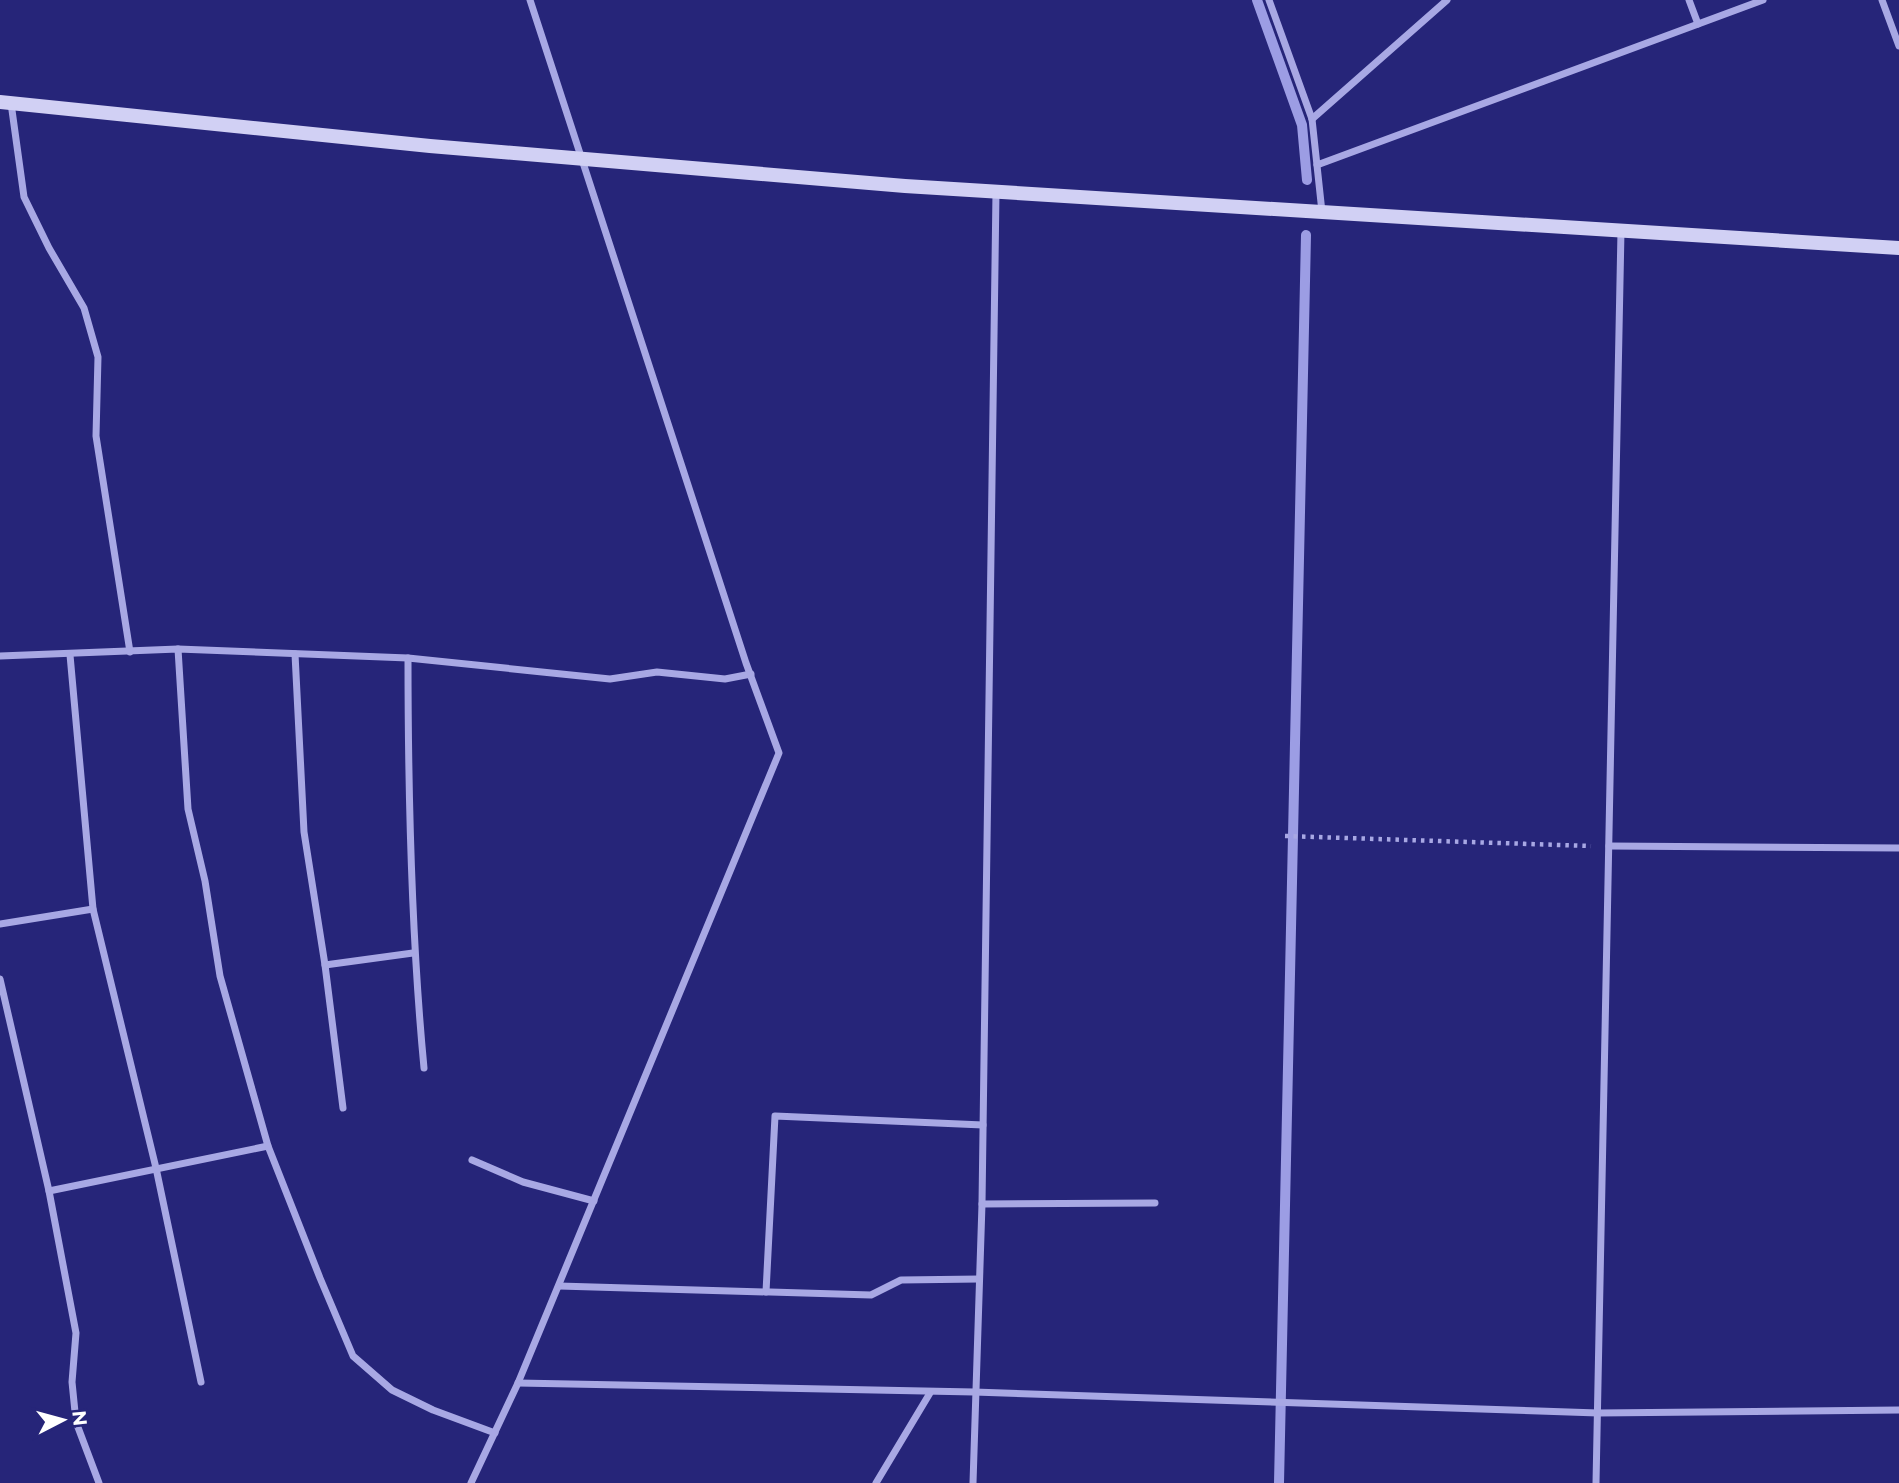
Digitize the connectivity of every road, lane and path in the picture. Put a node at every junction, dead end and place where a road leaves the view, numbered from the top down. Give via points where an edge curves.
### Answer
1 (530, 0) edge
2 (1269, 0) edge
3 (1447, 0) edge
4 (1689, 0) edge
5 (1763, 0) edge
6 (1882, 0) edge
7 (1698, 24) junction
8 (1899, 46) edge
9 (6, 102) edge
10 (1312, 119) junction
11 (584, 158) junction
12 (1317, 165) junction
13 (996, 191) junction
14 (1322, 212) junction
15 (1621, 231) junction
16 (1899, 248) edge
17 (178, 649) junction
18 (130, 652) junction
19 (295, 654) junction
20 (70, 655) junction
21 (0, 656) edge
22 (408, 659) junction
23 (751, 674) junction
24 (1285, 836) dead end
25 (1609, 846) junction
26 (1899, 848) edge
27 (93, 909) junction
28 (0, 924) edge
29 (413, 953) junction
30 (325, 965) junction
31 (0, 979) edge
32 (424, 1069) dead end
33 (343, 1108) dead end
34 (983, 1125) junction
35 (268, 1146) junction
36 (472, 1160) dead end
37 (156, 1168) junction
38 (49, 1191) junction
39 (593, 1201) junction
40 (1155, 1203) dead end
41 (982, 1204) junction
42 (979, 1279) junction
43 (559, 1286) junction
44 (766, 1292) junction
45 (201, 1382) dead end
46 (519, 1383) junction
47 (974, 1392) junction
48 (930, 1393) junction
49 (1899, 1410) edge
50 (1598, 1413) junction
51 (495, 1433) junction
52 (99, 1483) edge
53 (471, 1483) edge
54 (876, 1483) edge
55 (973, 1483) edge
56 (1596, 1483) edge

1 - 11 street
2 - 10 street
3 - 10 street
4 - 7 street
5 - 7 street
6 - 8 street
7 - 12 street
9 - 11 street
9 - 18 street via 24,197 84,308 98,357 96,436
10 - 12 street
11 - 13 street
11 - 23 street
12 - 14 street
13 - 14 street
13 - 34 street
14 - 15 street
15 - 16 street
15 - 25 street
17 - 18 street
17 - 19 street
17 - 35 street via 188,809 220,976
18 - 20 street
19 - 22 street
19 - 30 street via 304,832
20 - 21 street
20 - 27 street
22 - 23 street via 610,679 657,671 725,679
22 - 29 street
23 - 39 street via 779,753
24 - 25 path
25 - 26 street
25 - 50 street
27 - 28 street
27 - 37 street
29 - 30 street
29 - 32 street
30 - 33 street
31 - 38 street
34 - 41 street
34 - 44 street via 775,1116
35 - 37 street
35 - 51 street via 353,1356 392,1390
36 - 39 street via 523,1182
37 - 38 street
37 - 45 street
38 - 52 street via 76,1333 72,1382 76,1422
39 - 43 street
40 - 41 street
41 - 42 street
42 - 44 street via 901,1280 871,1295
42 - 47 street
43 - 44 street
43 - 46 street
46 - 48 street
46 - 51 street
47 - 48 street
47 - 50 street
47 - 55 street
48 - 54 street
49 - 50 street
50 - 56 street
51 - 53 street

